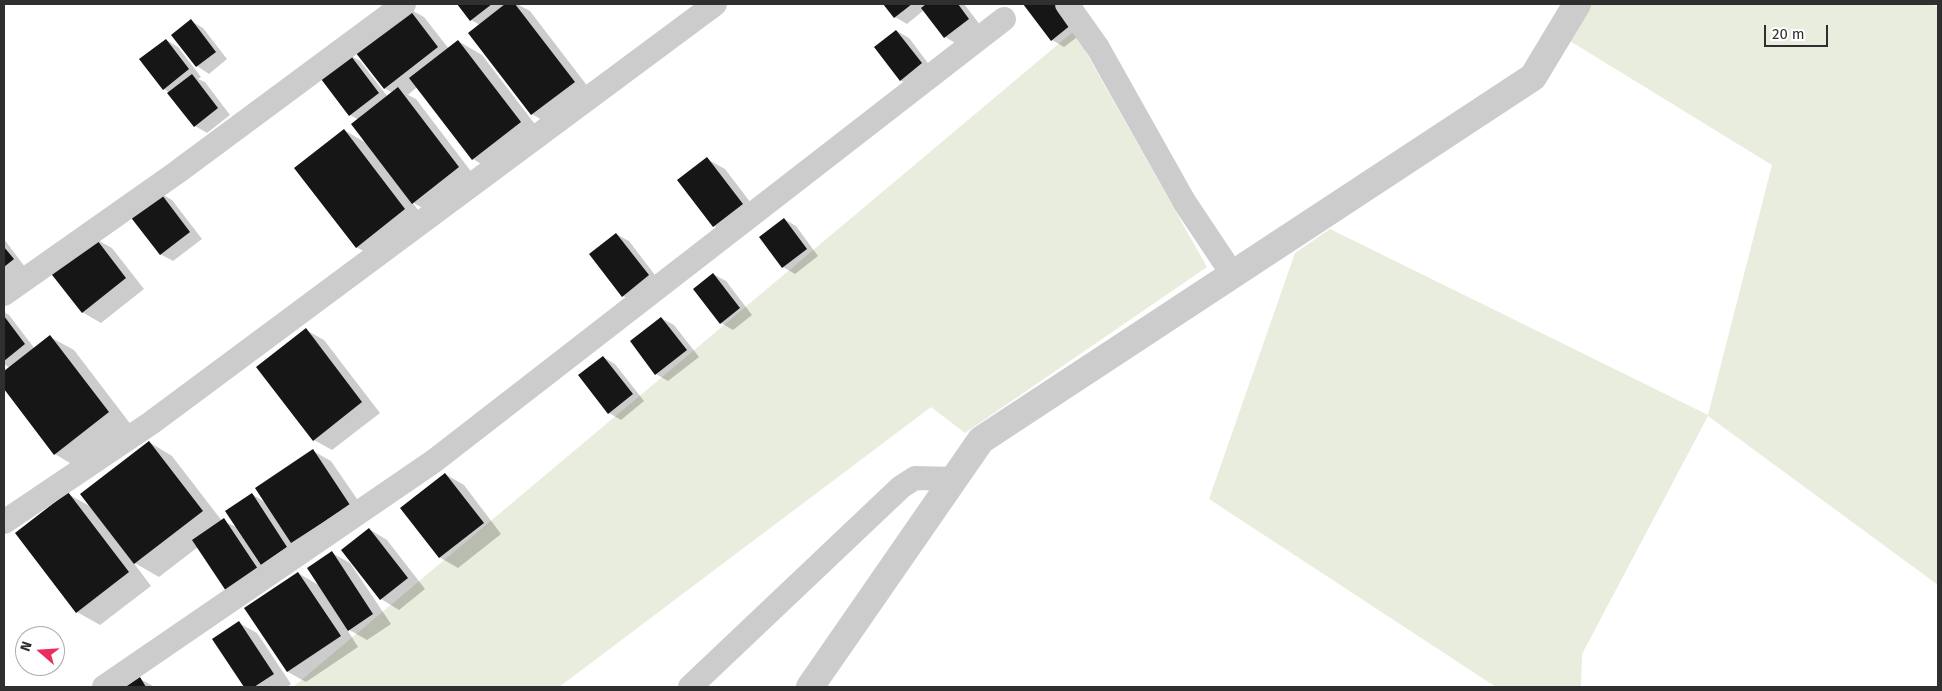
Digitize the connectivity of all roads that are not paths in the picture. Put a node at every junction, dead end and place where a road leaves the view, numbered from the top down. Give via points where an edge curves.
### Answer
1 (404, 4) edge
2 (715, 4) edge
3 (1067, 4) edge
4 (1577, 4) edge
5 (1004, 19) dead end
6 (1233, 275) junction
7 (4, 294) edge
8 (955, 478) junction
9 (4, 522) edge
10 (104, 687) edge
11 (690, 687) edge
12 (810, 687) edge

1 - 7 street via 176,173
2 - 9 street via 150,423
3 - 6 street via 1098,48 1185,204
4 - 6 street via 1533,77
5 - 10 street via 434,461
6 - 8 street via 981,440
8 - 11 street via 915,478 901,487
8 - 12 street

